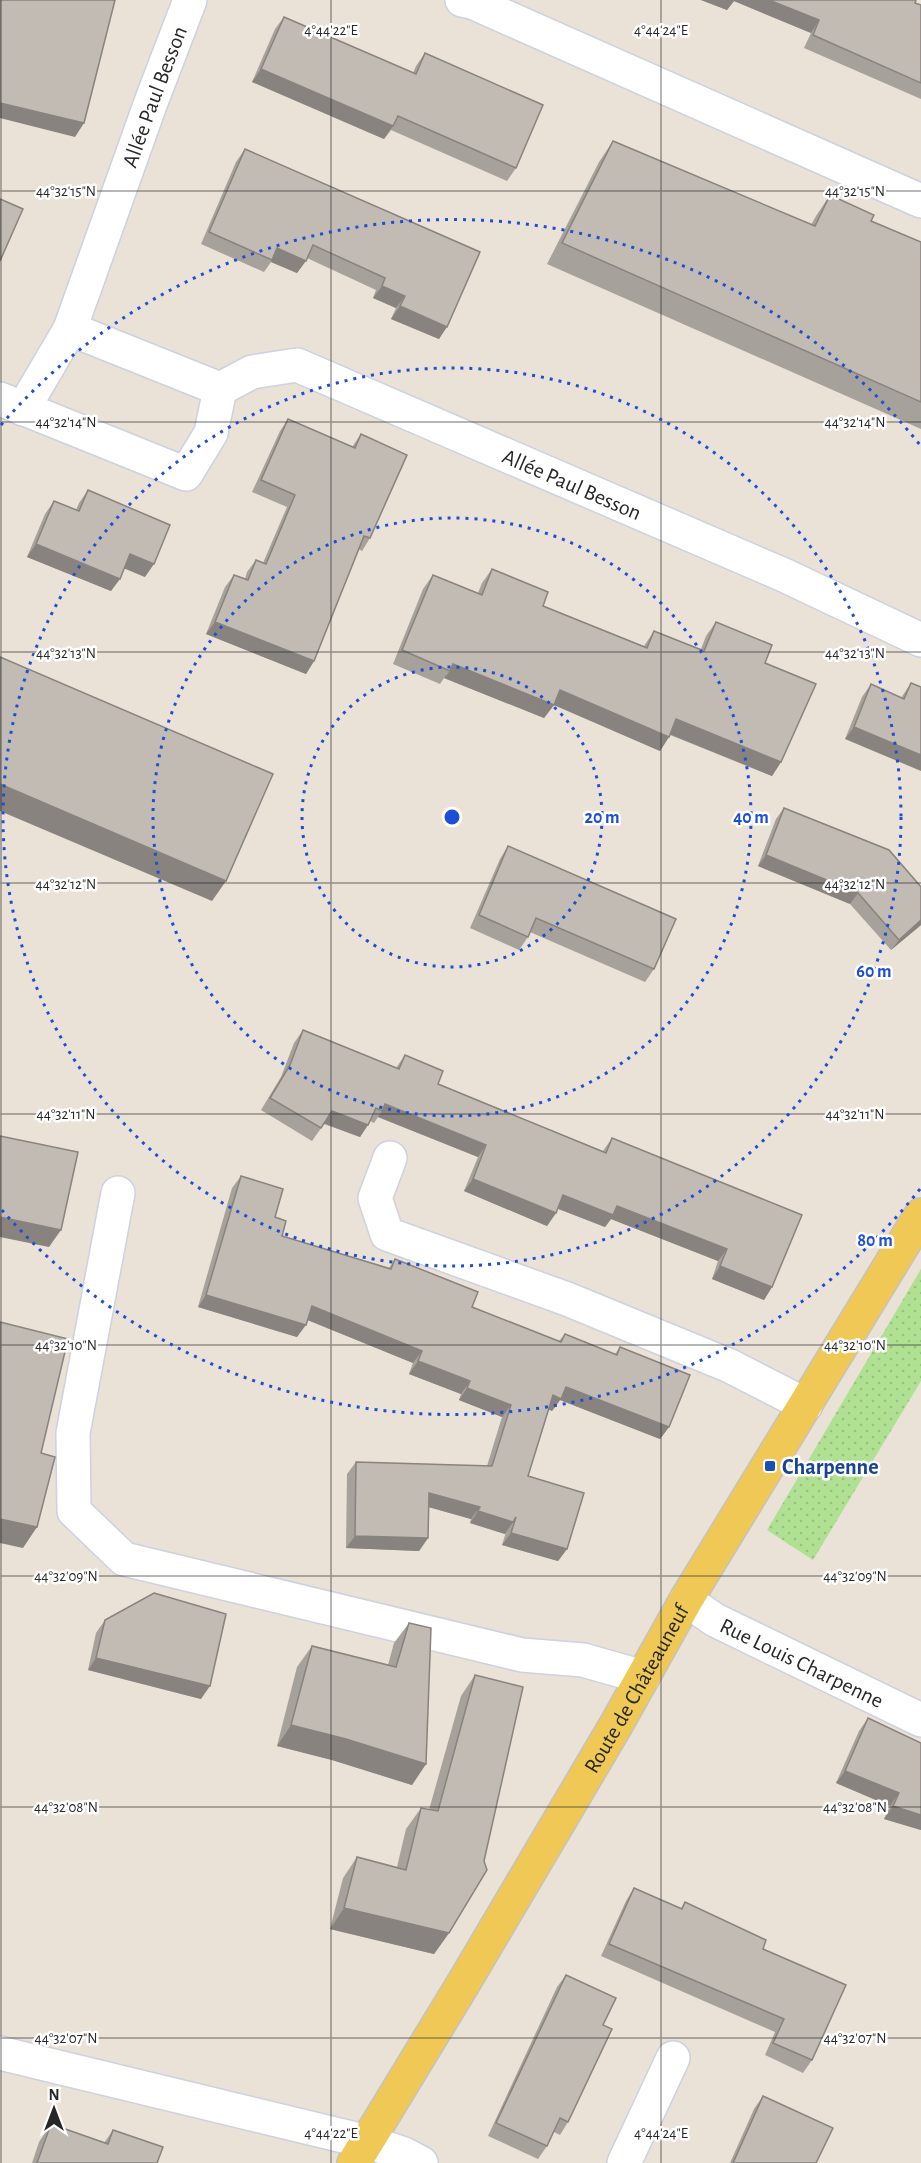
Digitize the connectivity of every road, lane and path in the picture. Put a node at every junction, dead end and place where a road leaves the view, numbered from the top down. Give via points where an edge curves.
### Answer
1 (190, 0) edge
2 (462, 0) edge
3 (921, 201) edge
4 (70, 329) junction
5 (220, 389) junction
6 (12, 404) edge
7 (921, 640) edge
8 (390, 1158) dead end
9 (118, 1193) dead end
10 (917, 1231) edge
11 (806, 1405) junction
12 (686, 1600) junction
13 (643, 1677) junction
14 (921, 1720) edge
15 (0, 2053) edge
16 (673, 2058) dead end
17 (361, 2152) edge
18 (421, 2163) edge
19 (624, 2163) edge

1 - 4 street, Allée Paul Besson
2 - 3 street
4 - 5 street
4 - 6 street, Allée Paul Besson
5 - 6 street, Allée Paul Besson via 211,433 186,474
5 - 7 street, Allée Paul Besson via 252,372 297,365 786,576
8 - 11 street via 375,1198 387,1234 567,1299 730,1366
9 - 13 street via 73,1433 74,1511 124,1559 522,1655 583,1660
10 - 11 main road, Route de Châteauneuf
11 - 12 main road, Route de Châteauneuf
12 - 13 main road, Route de Châteauneuf
12 - 14 street, Rue Louis Charpenne via 715,1620
13 - 17 main road, Route de Châteauneuf
15 - 17 street
16 - 19 street
17 - 18 street via 404,2154

